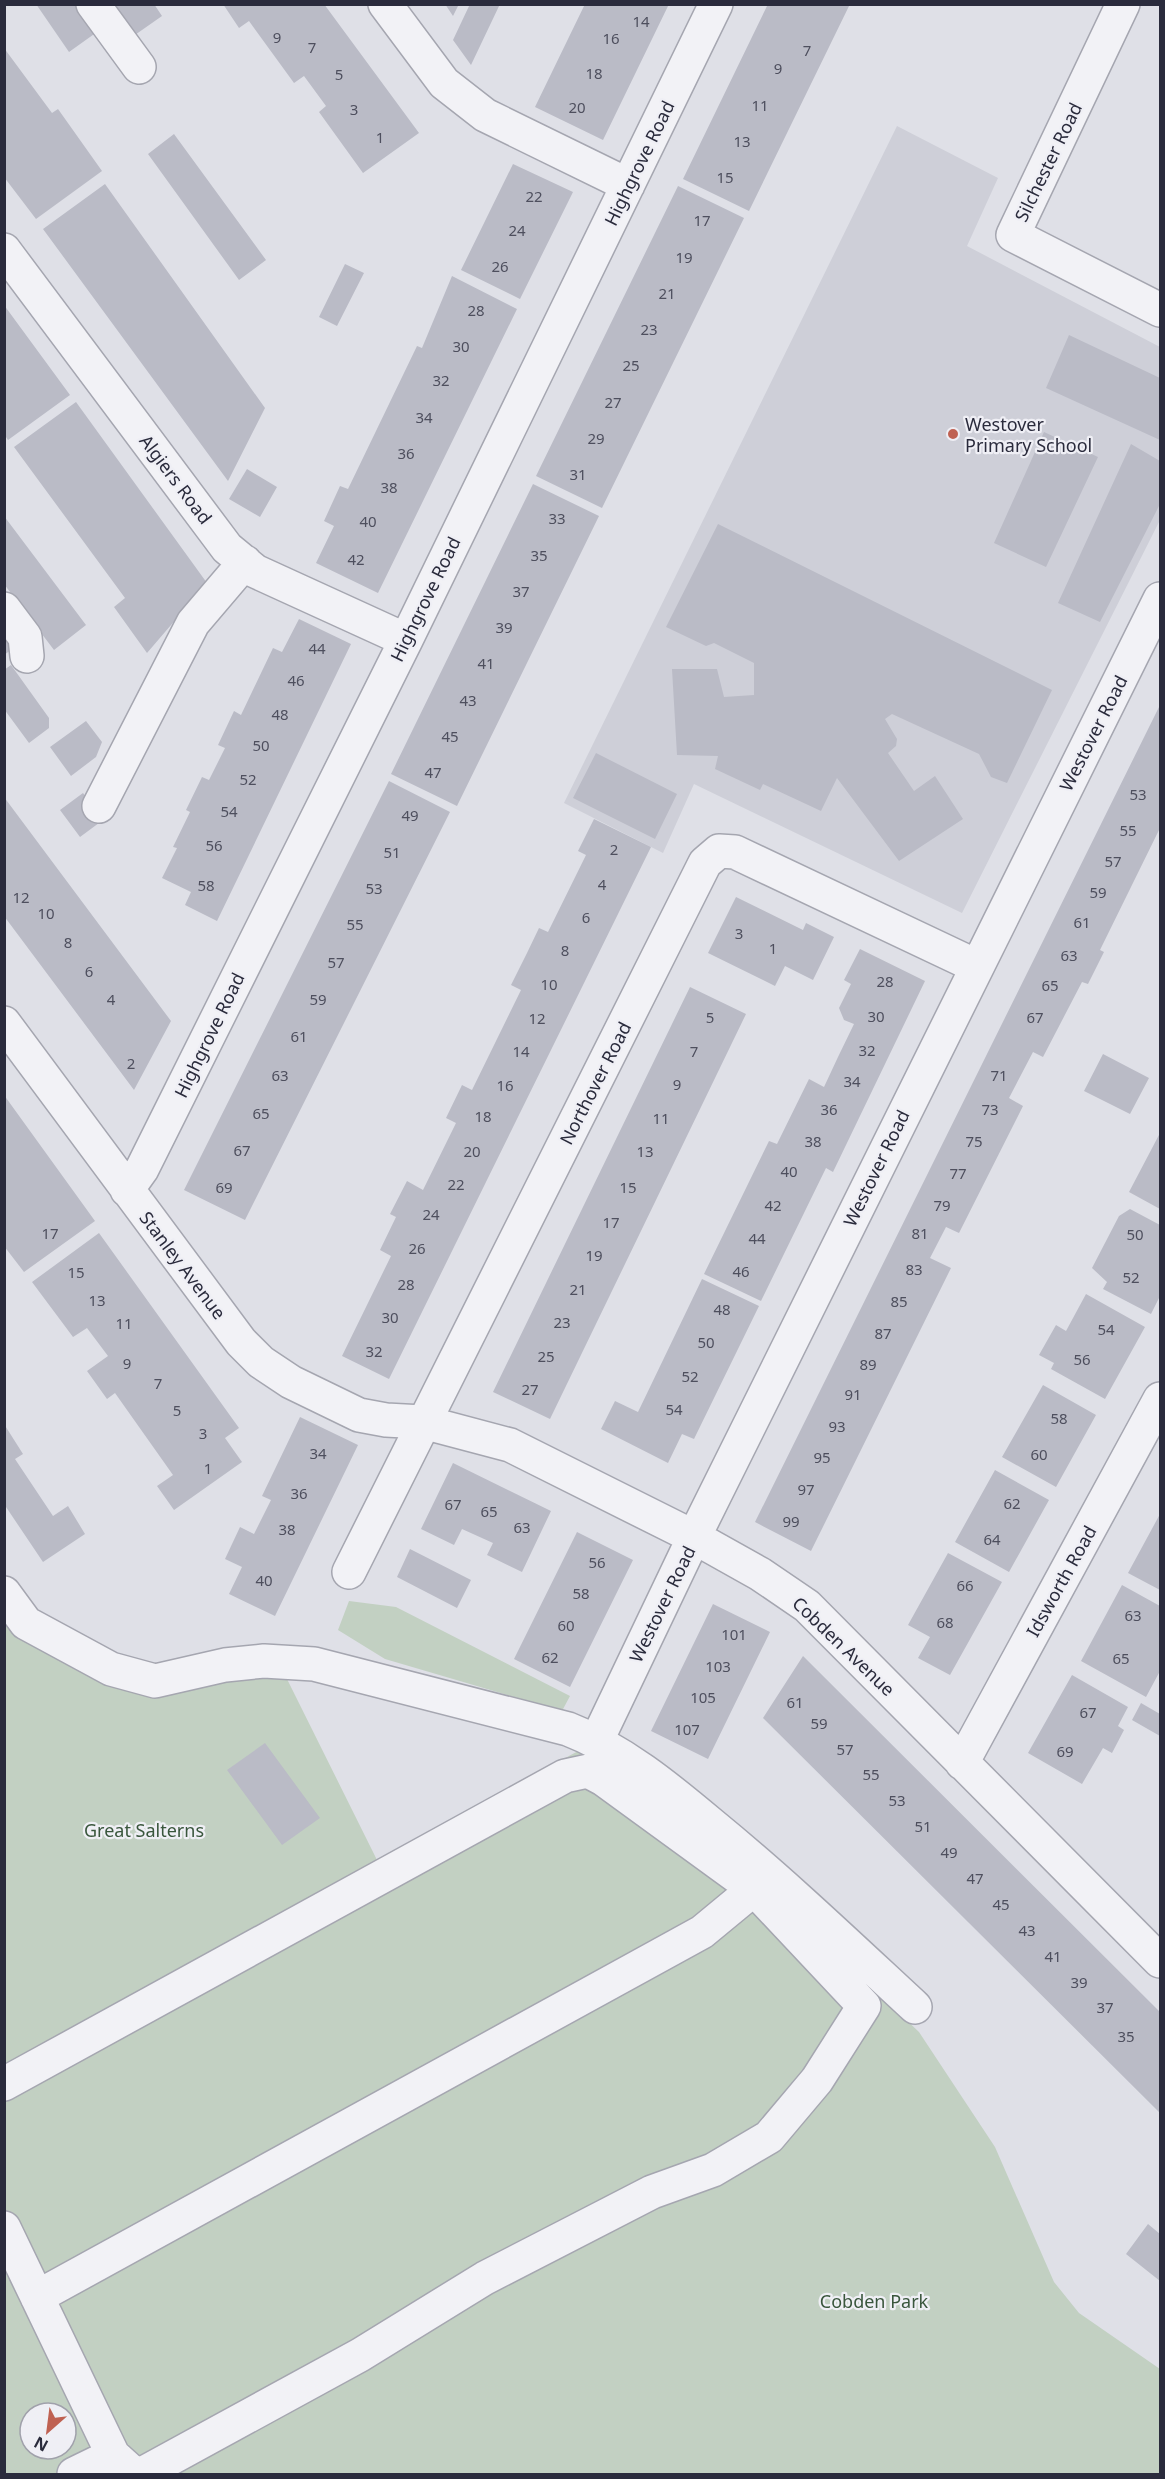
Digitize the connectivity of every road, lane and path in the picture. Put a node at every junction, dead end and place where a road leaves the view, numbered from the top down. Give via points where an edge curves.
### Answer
1 (93, 4) edge
2 (385, 4) edge
3 (716, 4) edge
4 (1124, 4) edge
5 (139, 67) dead end
6 (628, 185) junction
7 (4, 250) edge
8 (1161, 310) edge
9 (245, 562) junction
10 (1161, 599) edge
11 (4, 609) edge
12 (405, 640) junction
13 (27, 656) dead end
14 (99, 806) dead end
15 (976, 966) junction
16 (4, 1023) edge
17 (127, 1190) junction
18 (1161, 1399) edge
19 (423, 1422) junction
20 (694, 1538) junction
21 (349, 1572) dead end
22 (4, 1593) edge
23 (597, 1740) junction
24 (962, 1763) junction
25 (754, 1889) junction
26 (1161, 1960) edge
27 (915, 2007) dead end
28 (4, 2085) edge
29 (4, 2228) edge
30 (37, 2297) junction
31 (123, 2465) edge
32 (74, 2475) edge
33 (142, 2475) edge

1 - 5 street
2 - 6 street via 444,83 485,114
3 - 6 street, Highgrove Road
4 - 8 street, Silchester Road via 1013,235
6 - 12 street, Highgrove Road
7 - 9 street, Algiers Road via 227,548
9 - 12 street, Algiers Road via 255,571
9 - 14 street via 193,622
10 - 15 street, Westover Road
11 - 13 street via 25,637
12 - 17 street, Highgrove Road via 142,1169
15 - 19 street, Northover Road via 735,852 719,851 705,863
15 - 20 street, Westover Road
16 - 17 street, Stanley Avenue
17 - 19 street, Stanley Avenue via 241,1342 261,1362 291,1382 359,1415
18 - 24 street, Idsworth Road
19 - 20 street, Cobden Avenue via 510,1445
19 - 21 street, Northover Road
20 - 23 street, Westover Road
20 - 24 street, Cobden Avenue via 760,1574 807,1606
22 - 23 street via 26,1623 111,1669 155,1681 225,1665 264,1661 314,1664 568,1729
23 - 27 street via 674,1794 772,1874
24 - 26 street, Cobden Avenue
25 - 28 street via 603,1779 588,1771 565,1776
25 - 30 street via 702,1932
25 - 33 street via 864,2006 817,2080 769,2137 713,2170 652,2192 485,2278 360,2355
29 - 30 street
30 - 31 street
31 - 32 street

